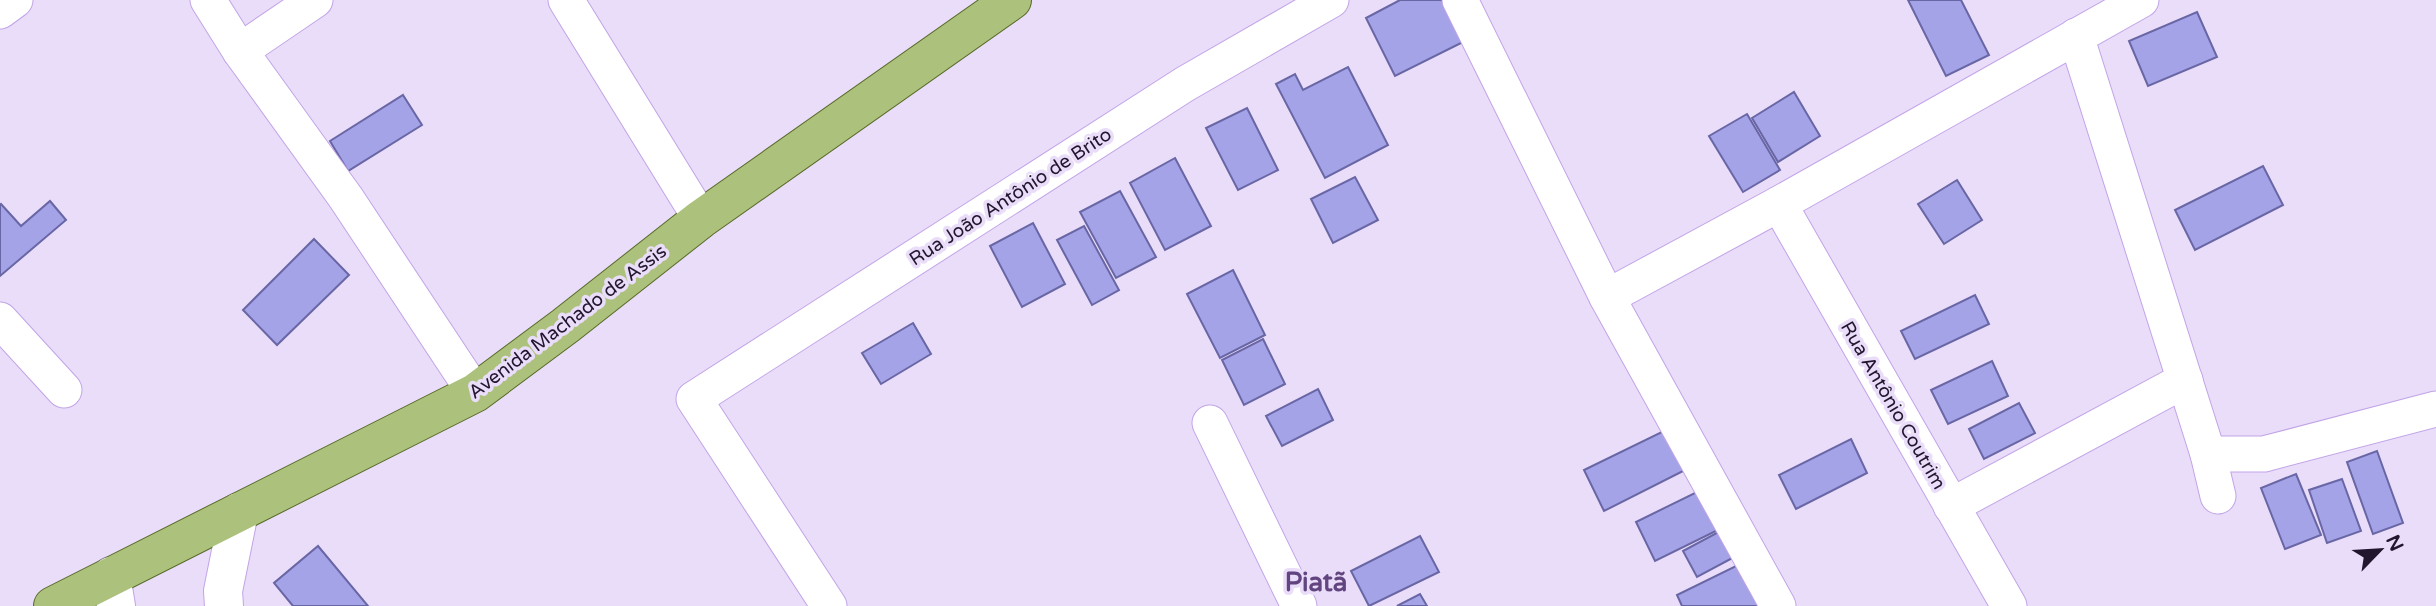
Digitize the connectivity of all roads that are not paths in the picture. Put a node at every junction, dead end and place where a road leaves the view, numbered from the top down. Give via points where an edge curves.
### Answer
1 (15, 0) edge
2 (208, 0) edge
3 (315, 0) edge
4 (566, 0) edge
5 (1012, 0) edge
6 (1331, 0) edge
7 (1460, 0) edge
8 (2141, 0) edge
9 (0, 11) edge
10 (2076, 36) junction
11 (240, 51) junction
12 (1779, 204) junction
13 (701, 219) junction
14 (1607, 297) junction
15 (0, 320) edge
16 (2185, 380) junction
17 (64, 390) dead end
18 (475, 393) junction
19 (2436, 409) edge
20 (1210, 423) dead end
21 (2208, 454) junction
22 (2218, 496) dead end
23 (1951, 506) junction
24 (239, 512) junction
25 (182, 541) junction
26 (114, 591) edge
27 (223, 598) edge
28 (53, 606) edge
29 (830, 606) edge
30 (1299, 606) edge
31 (1778, 606) edge
32 (2009, 606) edge

1 - 9 street
2 - 11 street
3 - 11 street
4 - 13 street
5 - 13 main road, Avenida Machado de Assis
6 - 29 street, Rua João Antônio de Brito via 1185,84 694,399
7 - 14 street
8 - 10 street
10 - 12 street
10 - 16 street
11 - 18 street via 346,198
12 - 14 street
12 - 23 street, Rua Antônio Coutrim
13 - 18 main road, Avenida Machado de Assis
14 - 31 street
15 - 17 street
16 - 21 street
16 - 23 street
18 - 24 main road, Avenida Machado de Assis
19 - 21 street via 2264,454
20 - 30 street
21 - 22 street
23 - 32 street, Rua Antônio Coutrim
24 - 25 main road, Avenida Machado de Assis
24 - 27 street
25 - 26 main road, Avenida Machado de Assis
25 - 27 street via 204,562
26 - 28 main road, Avenida Machado de Assis

